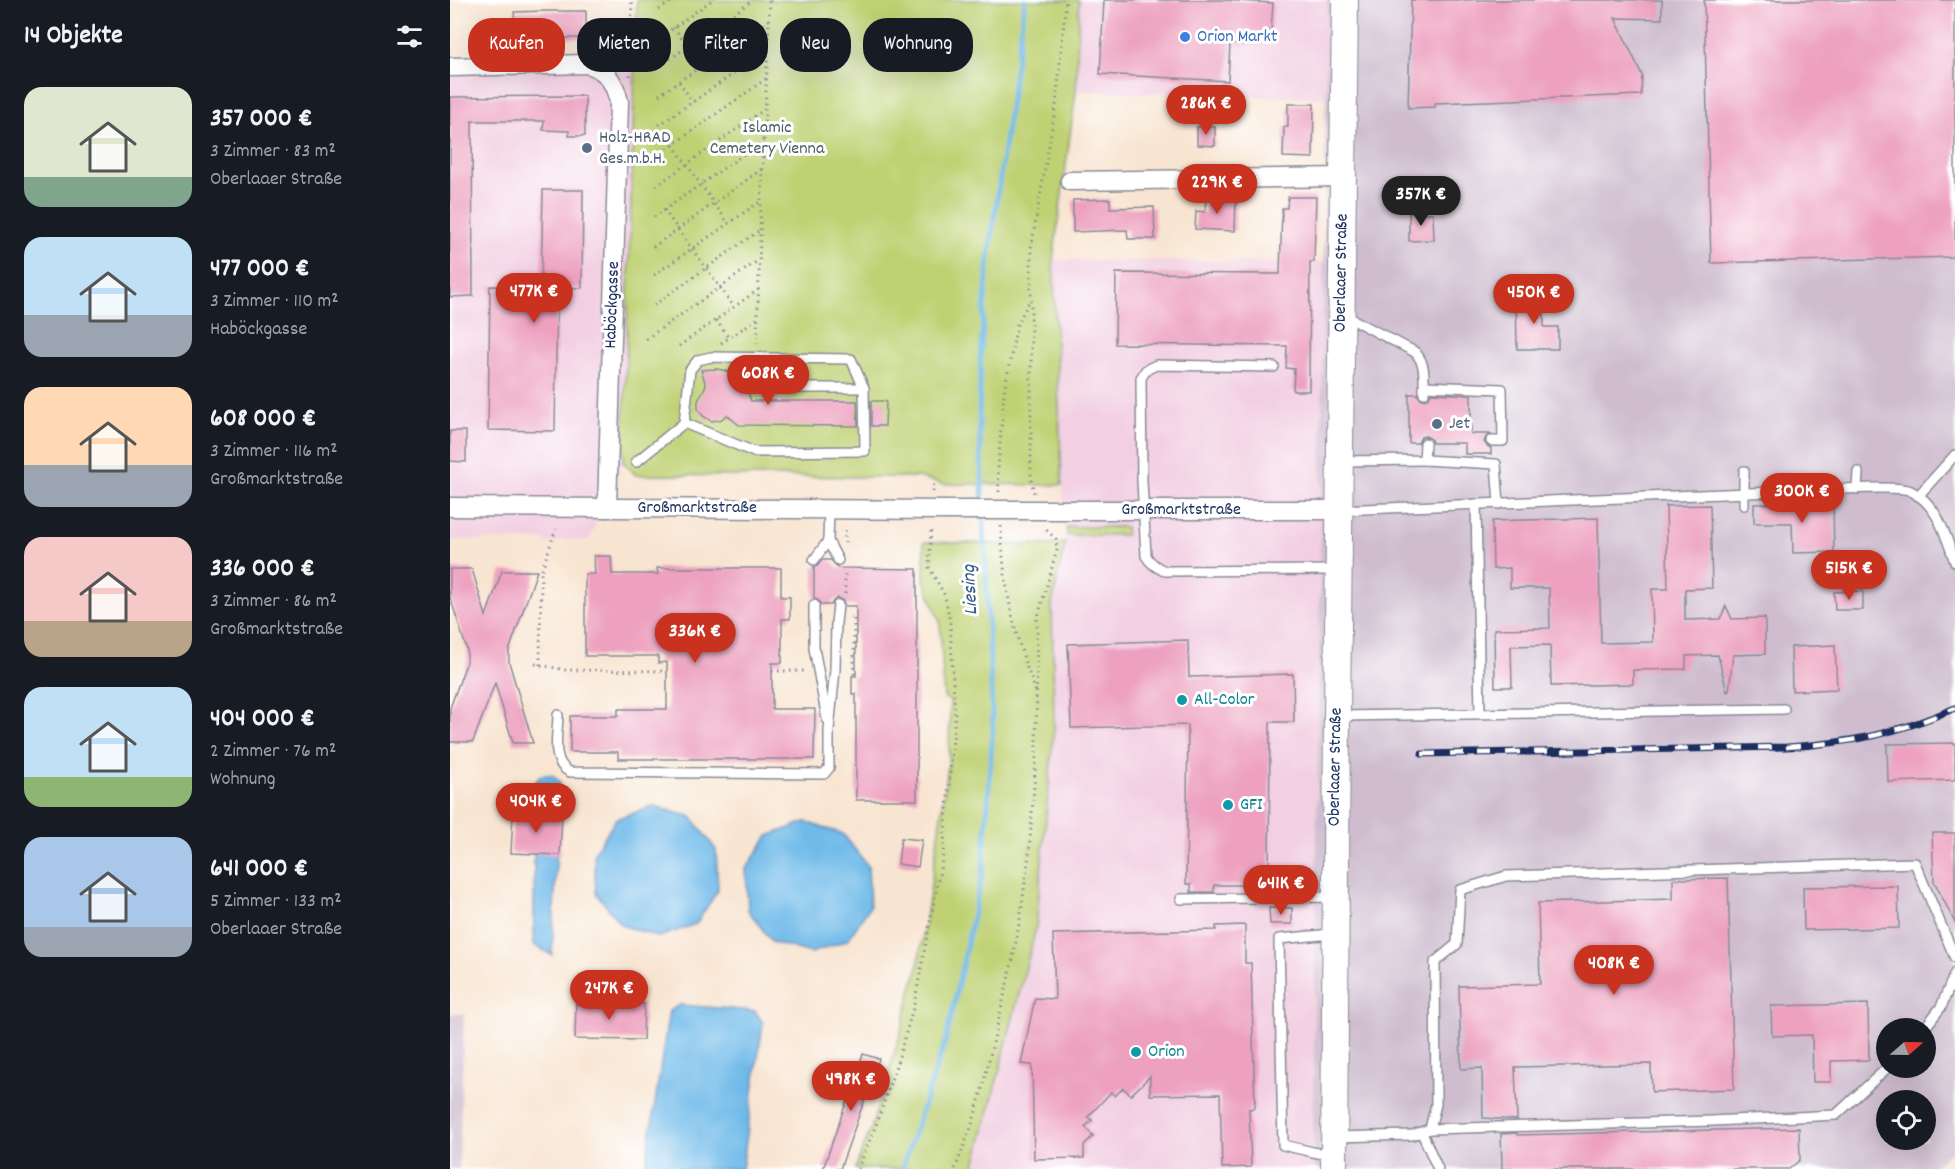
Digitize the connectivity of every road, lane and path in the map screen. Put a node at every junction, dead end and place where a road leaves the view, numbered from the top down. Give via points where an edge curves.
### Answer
1 (633, 0) edge
2 (673, 0) edge
3 (712, 0) edge
4 (753, 0) edge
5 (771, 0) edge
6 (1065, 0) edge
7 (1345, 0) edge
8 (659, 10) dead end
9 (728, 18) edge
10 (769, 20) joint
11 (674, 27) junction
12 (671, 29) edge
13 (683, 41) edge
14 (768, 50) edge
15 (450, 67) edge
16 (694, 72) edge
17 (736, 72) edge
18 (767, 72) edge
19 (767, 78) junction
20 (630, 81) dead end
21 (679, 82) junction
22 (659, 95) dead end
23 (693, 102) junction
24 (765, 110) junction
25 (658, 125) dead end
26 (764, 140) junction
27 (673, 145) junction
28 (657, 156) dead end
29 (687, 164) junction
30 (762, 169) junction
31 (1344, 177) junction
32 (1070, 181) dead end
33 (700, 184) junction
34 (656, 186) dead end
35 (761, 201) junction
36 (714, 203) junction
37 (664, 210) junction
38 (654, 217) dead end
39 (728, 224) junction
40 (678, 229) junction
41 (760, 230) junction
42 (653, 247) dead end
43 (692, 249) junction
44 (759, 260) junction
45 (706, 268) junction
46 (654, 275) dead end
47 (720, 287) junction
48 (758, 290) junction
49 (654, 305) dead end
50 (734, 307) junction
51 (1342, 314) junction
52 (757, 319) junction
53 (716, 320) junction
54 (729, 338) junction
55 (646, 339) dead end
56 (679, 346) dead end
57 (715, 348) dead end
58 (758, 357) junction
59 (1274, 367) dead end
60 (758, 388) dead end
61 (864, 388) junction
62 (684, 423) junction
63 (1491, 441) dead end
64 (1425, 443) dead end
65 (1955, 454) edge
66 (1424, 460) junction
67 (1340, 461) junction
68 (636, 462) dead end
69 (1744, 471) dead end
70 (1858, 472) dead end
71 (1031, 477) dead end
72 (1857, 489) junction
73 (1744, 493) junction
74 (1918, 496) junction
75 (1476, 504) junction
76 (1499, 504) junction
77 (1744, 505) dead end
78 (450, 507) edge
79 (607, 508) junction
80 (829, 510) junction
81 (938, 510) junction
82 (1143, 510) junction
83 (1339, 510) junction
84 (556, 529) dead end
85 (828, 541) junction
86 (1057, 544) dead end
87 (814, 560) dead end
88 (838, 560) dead end
89 (1955, 562) edge
90 (1339, 570) junction
91 (814, 605) dead end
92 (838, 605) dead end
93 (535, 664) dead end
94 (540, 665) junction
95 (667, 671) dead end
96 (1784, 709) dead end
97 (1480, 714) junction
98 (558, 715) dead end
99 (1337, 716) junction
100 (829, 730) junction
101 (1335, 897) junction
102 (1181, 899) dead end
103 (1335, 934) junction
104 (1955, 958) edge
105 (1955, 973) edge
106 (1932, 1018) edge
107 (1876, 1078) edge
108 (1426, 1131) junction
109 (1334, 1153) edge
110 (858, 1169) edge
111 (955, 1169) edge
112 (1438, 1169) edge

1 - 20 path
2 - 8 path
3 - 11 path
4 - 9 path
5 - 10 path
6 - 71 path via 1056,105 1031,248
7 - 31 main road, Oberlaaer Straße
10 - 14 path
11 - 12 path
11 - 13 path
15 - 79 street, Haböckgasse via 588,64 605,73 616,91 619,102
16 - 21 path
17 - 23 path
18 - 19 path
19 - 24 path
19 - 27 path
21 - 22 path
21 - 23 path
23 - 25 path
24 - 26 path
24 - 29 path
26 - 30 path
26 - 33 path
27 - 28 path
27 - 29 path
29 - 33 path
29 - 34 path
30 - 35 path
30 - 36 path
31 - 32 street
31 - 51 main road, Oberlaaer Straße
33 - 36 path
33 - 37 path
35 - 39 path
35 - 41 path
36 - 39 path
36 - 40 path
37 - 38 path
37 - 40 path
39 - 43 path
40 - 42 path
40 - 43 path
41 - 44 path
41 - 45 path
43 - 45 path
43 - 46 path
44 - 47 path
44 - 48 path
45 - 47 path
45 - 49 path
47 - 50 path
47 - 55 path
48 - 50 path
48 - 52 path
50 - 53 path
51 - 63 lane via 1415,352 1424,366 1424,390 1502,389 1503,441
51 - 67 main road, Oberlaaer Straße
52 - 54 path
52 - 58 path
53 - 54 path
53 - 56 path
54 - 57 path
58 - 61 lane via 851,359
58 - 62 lane via 698,360 690,370
59 - 82 lane via 1156,365 1146,370 1141,378
60 - 61 lane
61 - 62 lane via 865,451 754,452
62 - 68 lane
64 - 66 lane
65 - 74 lane
66 - 67 lane
66 - 76 lane via 1496,464
67 - 83 main road, Oberlaaer Straße
69 - 73 lane
70 - 72 lane
72 - 73 lane
72 - 74 lane via 1910,490
73 - 76 lane
73 - 77 lane
74 - 89 lane via 1930,505
75 - 76 lane
75 - 83 lane
75 - 97 lane
78 - 79 street, Großmarktstraße
79 - 80 street, Großmarktstraße
80 - 81 street, Großmarktstraße
80 - 85 lane
81 - 82 street, Großmarktstraße, bridge
81 - 110 path via 929,567 945,596 948,613 955,715 944,855 914,1005 878,1120
82 - 83 street, Großmarktstraße
82 - 90 lane via 1146,556 1165,572
83 - 90 main road, Oberlaaer Straße
84 - 94 path via 541,572
85 - 87 lane
85 - 88 lane
86 - 111 path via 1037,620 1036,759 1020,919 986,1073
90 - 99 main road, Oberlaaer Straße
91 - 100 lane via 814,648
92 - 100 lane
93 - 94 path
94 - 95 path via 566,670
96 - 97 lane
97 - 99 lane
98 - 100 lane via 558,757 570,772 819,775 829,768
99 - 101 main road, Oberlaaer Straße
101 - 102 lane
101 - 103 main road, Oberlaaer Straße
103 - 109 main road, Oberlaaer Straße
103 - 109 lane via 1279,939 1283,1145
104 - 108 lane via 1915,863 1506,876 1460,891 1456,944 1435,962 1436,1104
105 - 106 lane
107 - 108 lane via 1836,1115
108 - 109 lane
108 - 112 lane

